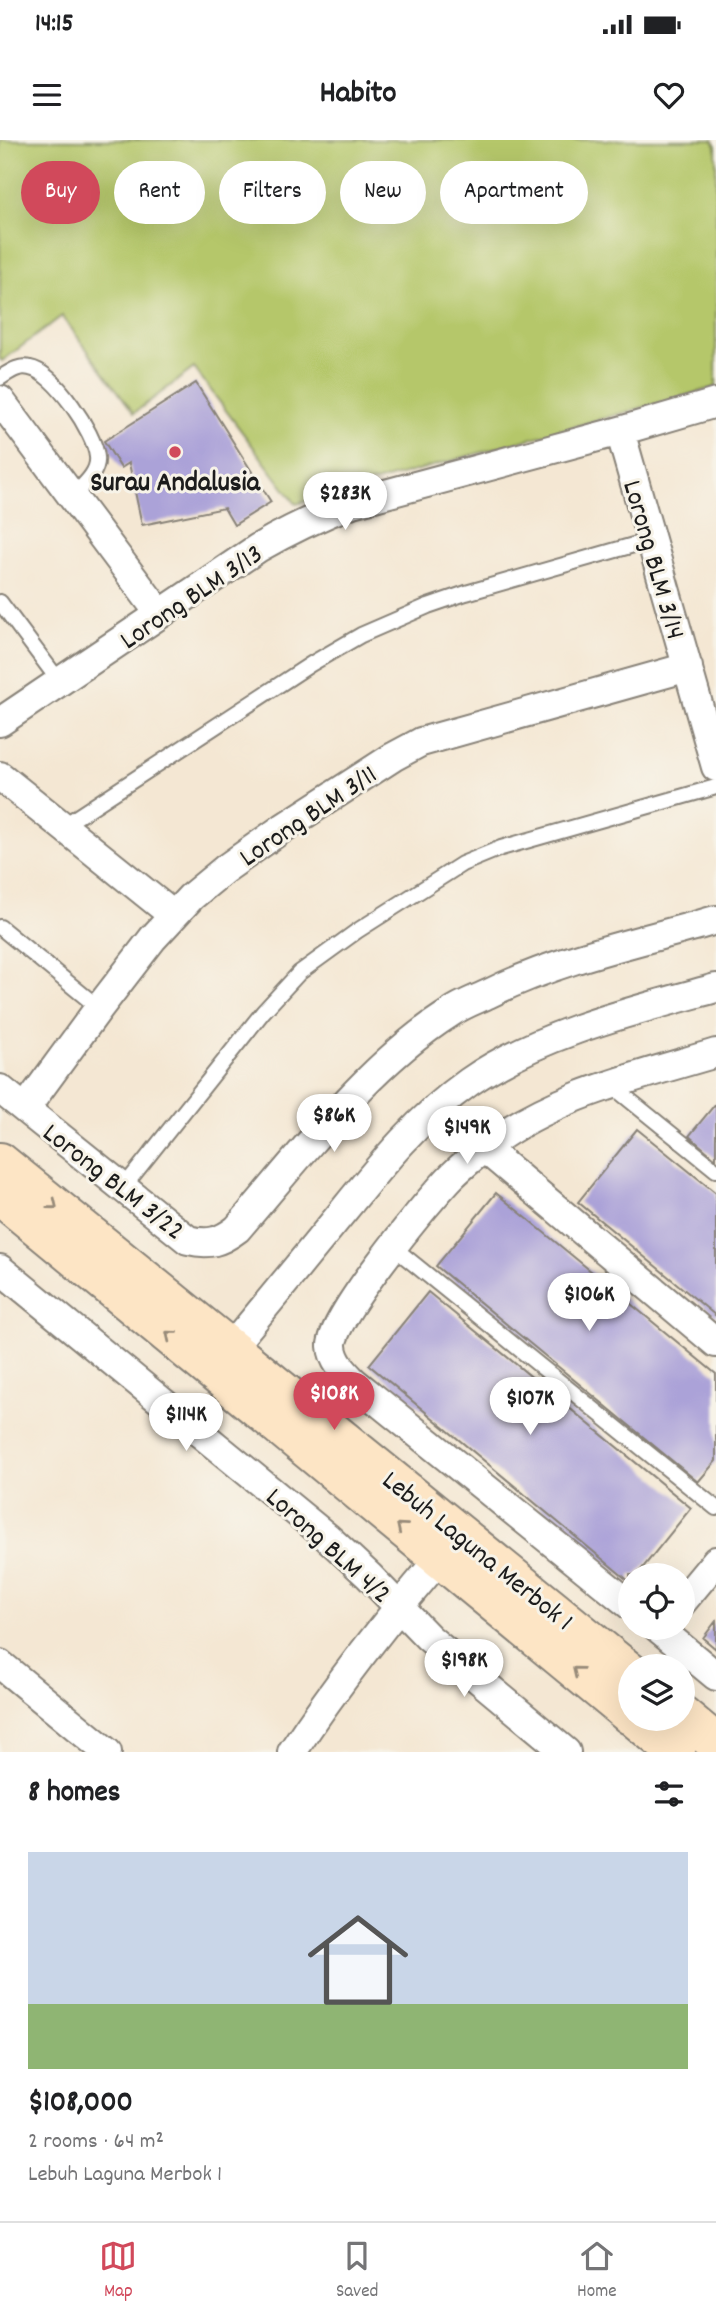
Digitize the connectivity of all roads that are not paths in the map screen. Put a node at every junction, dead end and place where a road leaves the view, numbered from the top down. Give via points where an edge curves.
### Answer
1 (0, 378) edge
2 (0, 400) edge
3 (716, 402) edge
4 (620, 431) junction
5 (72, 497) junction
6 (651, 541) junction
7 (0, 602) edge
8 (160, 614) junction
9 (688, 667) junction
10 (59, 681) junction
11 (0, 722) edge
12 (716, 767) edge
13 (0, 776) edge
14 (716, 787) edge
15 (63, 826) junction
16 (173, 915) junction
17 (716, 920) edge
18 (0, 927) edge
19 (716, 988) edge
20 (99, 1008) junction
21 (716, 1053) edge
22 (611, 1085) junction
23 (0, 1089) edge
24 (26, 1109) junction
25 (484, 1148) junction
26 (0, 1162) edge
27 (716, 1170) edge
28 (123, 1188) junction
29 (0, 1196) edge
30 (393, 1247) junction
31 (0, 1269) edge
32 (716, 1343) edge
33 (222, 1358) junction
34 (716, 1508) edge
35 (450, 1546) junction
36 (716, 1562) edge
37 (695, 1587) edge
38 (618, 1595) edge
39 (399, 1606) junction
40 (674, 1640) edge
41 (0, 1664) edge
42 (618, 1664) edge
43 (716, 1676) edge
44 (618, 1704) edge
45 (695, 1725) edge
46 (651, 1731) edge
47 (716, 1742) edge
48 (107, 1752) edge
49 (292, 1752) edge
50 (566, 1752) edge
51 (676, 1752) edge

1 - 5 lane via 19,367 45,375 87,428 97,457 93,474
2 - 5 street
3 - 4 street, Lorong BLM 3/13
4 - 6 street, Lorong BLM 3/14
4 - 8 street, Lorong BLM 3/13 via 352,503 316,517 269,542
5 - 8 street
6 - 9 street, Lorong BLM 3/14
6 - 15 lane via 466,593 361,635
7 - 10 lane
8 - 10 street, Lorong BLM 3/13
9 - 12 street, Lorong BLM 3/14
9 - 16 street, Lorong BLM 3/11 via 421,742 225,869
10 - 11 street, Lorong BLM 3/13
13 - 15 street
14 - 28 lane via 501,848 462,864 357,931 299,973 272,1002
15 - 16 street
16 - 20 street, Lorong BLM 3/11
17 - 28 street, Lorong BLM 3/22 via 557,964 452,1011 402,1048 347,1103 224,1239 203,1244 188,1240
18 - 20 lane
19 - 33 street via 556,1038 471,1081 390,1154
20 - 24 street, Lorong BLM 3/11
21 - 22 street
22 - 25 street via 546,1110 506,1130
22 - 27 lane
23 - 24 street, Lorong BLM 3/22
24 - 28 street, Lorong BLM 3/22
25 - 30 street via 449,1179
25 - 32 street
26 -> 33 street, Lebuh Laguna Merbok 1
33 -> 29 street, Lebuh Laguna Merbok 1
30 - 34 lane
30 - 38 street via 333,1335 335,1359 354,1382
31 - 39 street, Lorong BLM 4/2 via 327,1537
33 - 35 street, Lebuh Laguna Merbok 1
35 - 39 street
35 - 42 street, Lebuh Laguna Merbok 1
44 -> 35 street, Lebuh Laguna Merbok 1
36 - 37 street
39 - 49 street
39 - 50 street, Lorong BLM 4/2 via 429,1638
40 - 43 street
41 - 48 street
45 - 47 street
46 - 51 street

